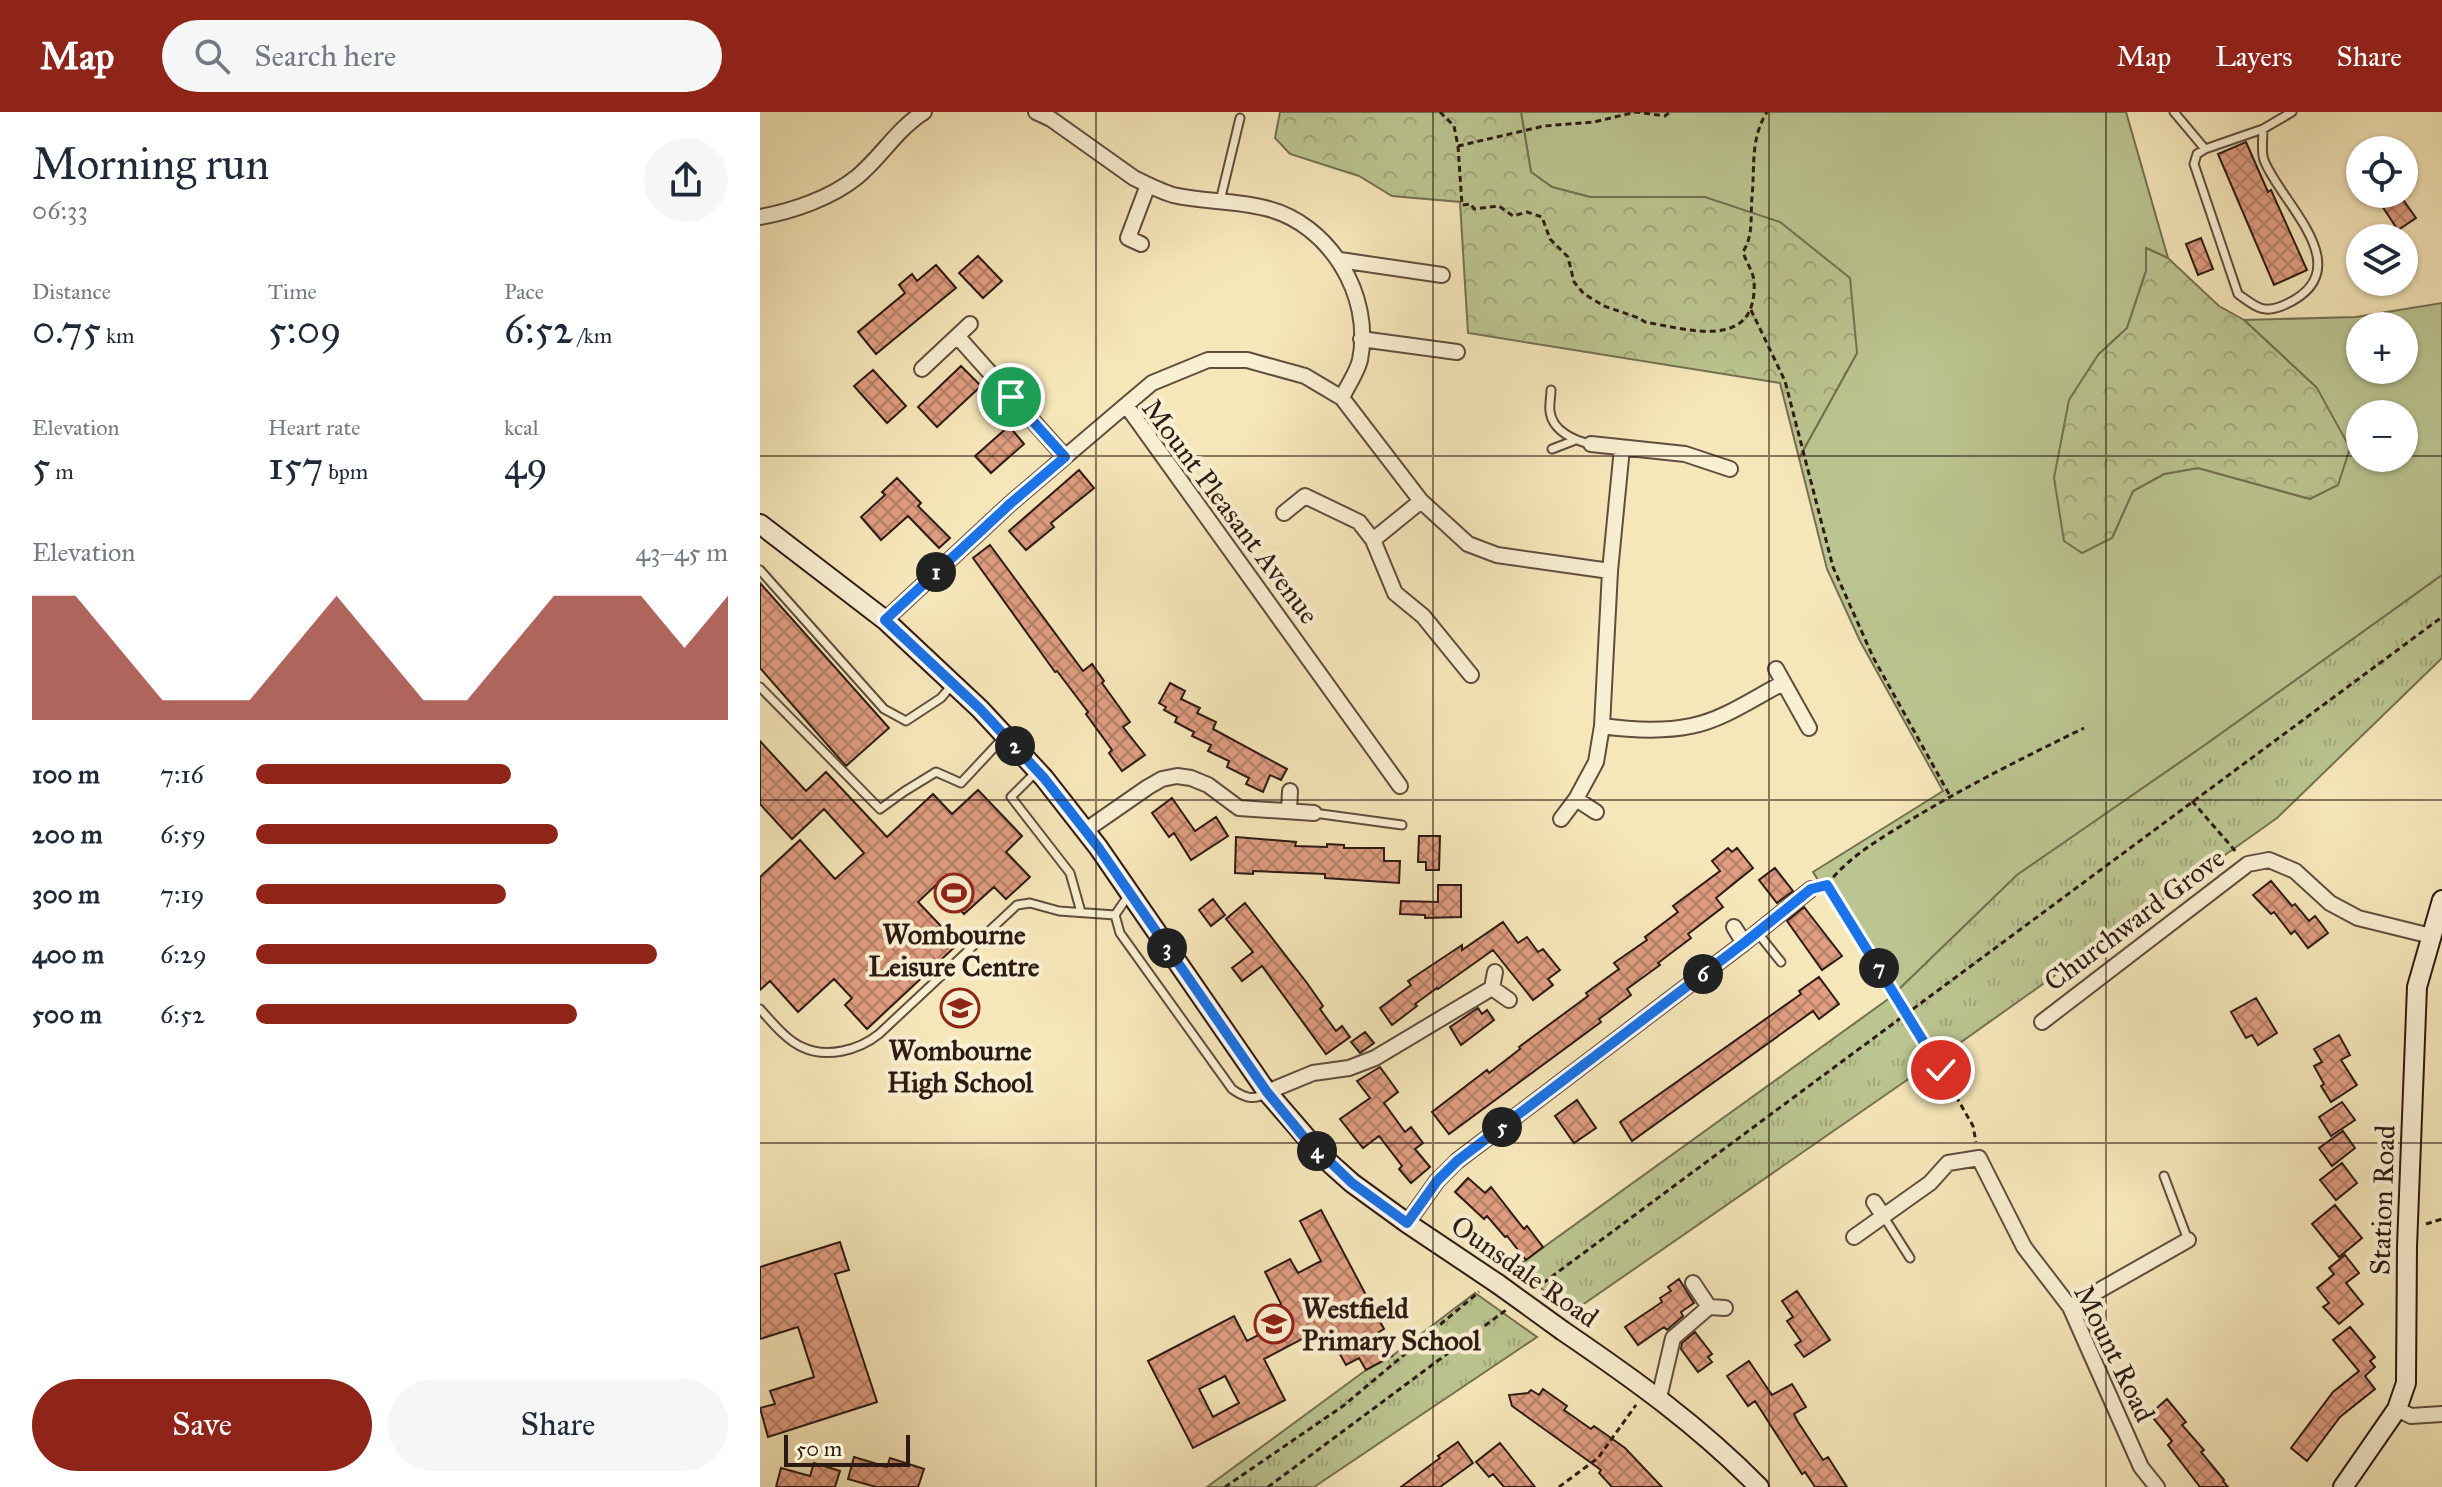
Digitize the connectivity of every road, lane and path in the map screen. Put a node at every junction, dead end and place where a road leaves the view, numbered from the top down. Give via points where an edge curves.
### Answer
1 (924, 112) edge
2 (1036, 112) edge
3 (1440, 112) edge
4 (1670, 112) edge
5 (1767, 112) edge
6 (2174, 112) edge
7 (2292, 112) edge
8 (1240, 118) dead end
9 (2263, 129) junction
10 (1458, 146) junction
11 (2205, 149) junction
12 (1148, 185) junction
13 (1220, 201) junction
14 (760, 217) edge
15 (1141, 244) dead end
16 (1340, 260) junction
17 (1442, 275) dead end
18 (1751, 310) junction
19 (970, 324) dead end
20 (958, 337) junction
21 (1361, 339) junction
22 (1457, 352) dead end
23 (922, 369) dead end
24 (1551, 390) dead end
25 (1342, 398) junction
26 (1126, 405) junction
27 (1573, 441) junction
28 (1591, 444) joint
29 (1622, 448) junction
30 (1552, 449) dead end
31 (1065, 457) junction
32 (1730, 469) dead end
33 (1421, 501) junction
34 (1284, 513) dead end
35 (760, 524) edge
36 (1373, 540) junction
37 (760, 570) edge
38 (1610, 571) junction
39 (2442, 617) edge
40 (885, 620) junction
41 (1471, 675) dead end
42 (954, 684) junction
43 (760, 687) edge
44 (1602, 726) junction
45 (1809, 728) dead end
46 (2084, 728) dead end
47 (1005, 736) junction
48 (1038, 771) junction
49 (1400, 786) dead end
50 (1290, 791) dead end
51 (1950, 796) junction
52 (1576, 799) junction
53 (2192, 801) junction
54 (1289, 810) junction
55 (1596, 812) dead end
56 (1314, 813) joint
57 (1561, 819) dead end
58 (1402, 825) dead end
59 (1086, 830) junction
60 (2248, 864) junction
61 (1827, 885) junction
62 (1811, 889) joint
63 (1130, 894) junction
64 (2442, 900) edge
65 (1081, 912) junction
66 (1115, 915) junction
67 (1734, 927) dead end
68 (1757, 932) junction
69 (2431, 936) junction
70 (1744, 943) junction
71 (1781, 962) dead end
72 (1495, 972) dead end
73 (1492, 988) junction
74 (1509, 1000) dead end
75 (760, 1009) edge
76 (2042, 1022) dead end
77 (1267, 1092) junction
78 (1979, 1158) junction
79 (2164, 1176) dead end
80 (1874, 1202) dead end
81 (1884, 1217) junction
82 (1407, 1223) junction
83 (1854, 1237) dead end
84 (2188, 1240) joint
85 (1910, 1258) dead end
86 (1693, 1283) dead end
87 (1489, 1287) junction
88 (1525, 1296) dead end
89 (1512, 1306) dead end
90 (1709, 1307) junction
91 (2070, 1307) junction
92 (1725, 1308) dead end
93 (1654, 1393) junction
94 (2397, 1409) junction
95 (2442, 1414) edge
96 (1225, 1487) edge
97 (1268, 1487) edge
98 (1559, 1487) edge
99 (1759, 1487) edge
100 (2157, 1487) edge
101 (2343, 1487) edge

1 - 14 street via 857,177 821,199
2 - 12 street
3 - 10 path via 1454,126
4 - 10 path via 1544,126
5 - 18 path via 1752,157 1752,220 1743,252 1754,279
6 - 11 lane
7 - 9 lane
8 - 13 lane
9 - 11 lane
9 - 11 lane via 2263,158 2304,222 2317,266 2308,290 2270,311 2238,294 2194,164
10 - 18 path via 1462,205 1499,206 1513,216 1527,212 1542,217 1550,239 1568,257 1574,282 1604,306 1645,322 1696,331 1740,325
12 - 13 street via 1172,195
12 - 15 street via 1128,238
13 - 16 street via 1267,208 1302,224
16 - 17 street
16 - 21 street via 1354,286
18 - 51 path via 1785,381 1833,567 1873,657
19 - 20 street
20 - 23 street
20 - 31 street
21 - 22 street
21 - 25 street via 1360,361
24 - 27 lane via 1553,421
25 - 26 street via 1305,376 1247,360 1208,360 1152,383
25 - 33 street
26 - 31 street, Mount Pleasant Avenue
26 - 49 street, Mount Pleasant Avenue
27 - 28 lane
27 - 30 lane
28 - 29 street
29 - 32 street via 1685,454
29 - 38 street
31 - 40 street, Mount Pleasant Avenue
33 - 36 street
33 - 38 street via 1468,544 1497,555
34 - 36 street via 1305,496 1359,522
35 - 40 street, Ounsdale Road
36 - 41 street via 1395,593 1423,616
37 - 42 lane via 884,709 906,721
38 - 44 street
39 - 53 path
40 - 42 street, Ounsdale Road
42 - 47 street, Ounsdale Road
43 - 47 lane via 880,809 936,772 961,783
44 - 45 street via 1636,731 1692,726 1725,713 1779,676
44 - 52 street via 1596,762
46 - 51 path
47 - 48 street, Ounsdale Road
48 - 59 street, Ounsdale Road
48 - 65 lane via 1011,797 1070,873
50 - 54 street
51 - 61 path via 1882,838
52 - 55 street
52 - 57 street
53 - 60 path
53 - 88 path
54 - 56 street
54 - 59 street via 1239,808 1208,785 1177,776 1148,787
56 - 58 lane
59 - 63 street, Ounsdale Road
60 - 69 street, Churchward Grove via 2269,860 2295,871 2330,903 2358,918
60 - 76 street, Churchward Grove
61 - 62 path
61 - 78 path, bridge via 1973,1126
62 - 68 street
63 - 66 lane
63 - 77 street, Ounsdale Road
64 - 69 street, Station Road
65 - 66 lane
65 - 75 lane via 1017,905 861,1046 823,1052 801,1047
66 - 77 lane via 1120,933 1232,1089 1248,1098
67 - 70 street
68 - 70 street
68 - 71 lane
69 - 94 street, Station Road via 2417,987 2408,1360
70 - 82 street via 1457,1161
72 - 73 street
73 - 74 street
73 - 77 street via 1375,1058 1313,1073
77 - 82 street, Ounsdale Road via 1324,1158
78 - 81 street via 1948,1163
78 - 91 street, Mount Road via 2024,1247
79 - 84 lane
80 - 81 street
81 - 83 street
81 - 85 lane
82 - 87 street, Ounsdale Road
84 - 91 street
86 - 90 street
87 - 93 street, Ounsdale Road, bridge
87 - 96 path via 1343,1406
89 - 97 path
90 - 92 street
90 - 93 street via 1673,1338
91 - 100 street, Mount Road via 2141,1467
93 - 98 path via 1598,1458
93 - 99 street, Ounsdale Road
94 - 95 street via 2411,1416
94 - 101 street, Station Road

